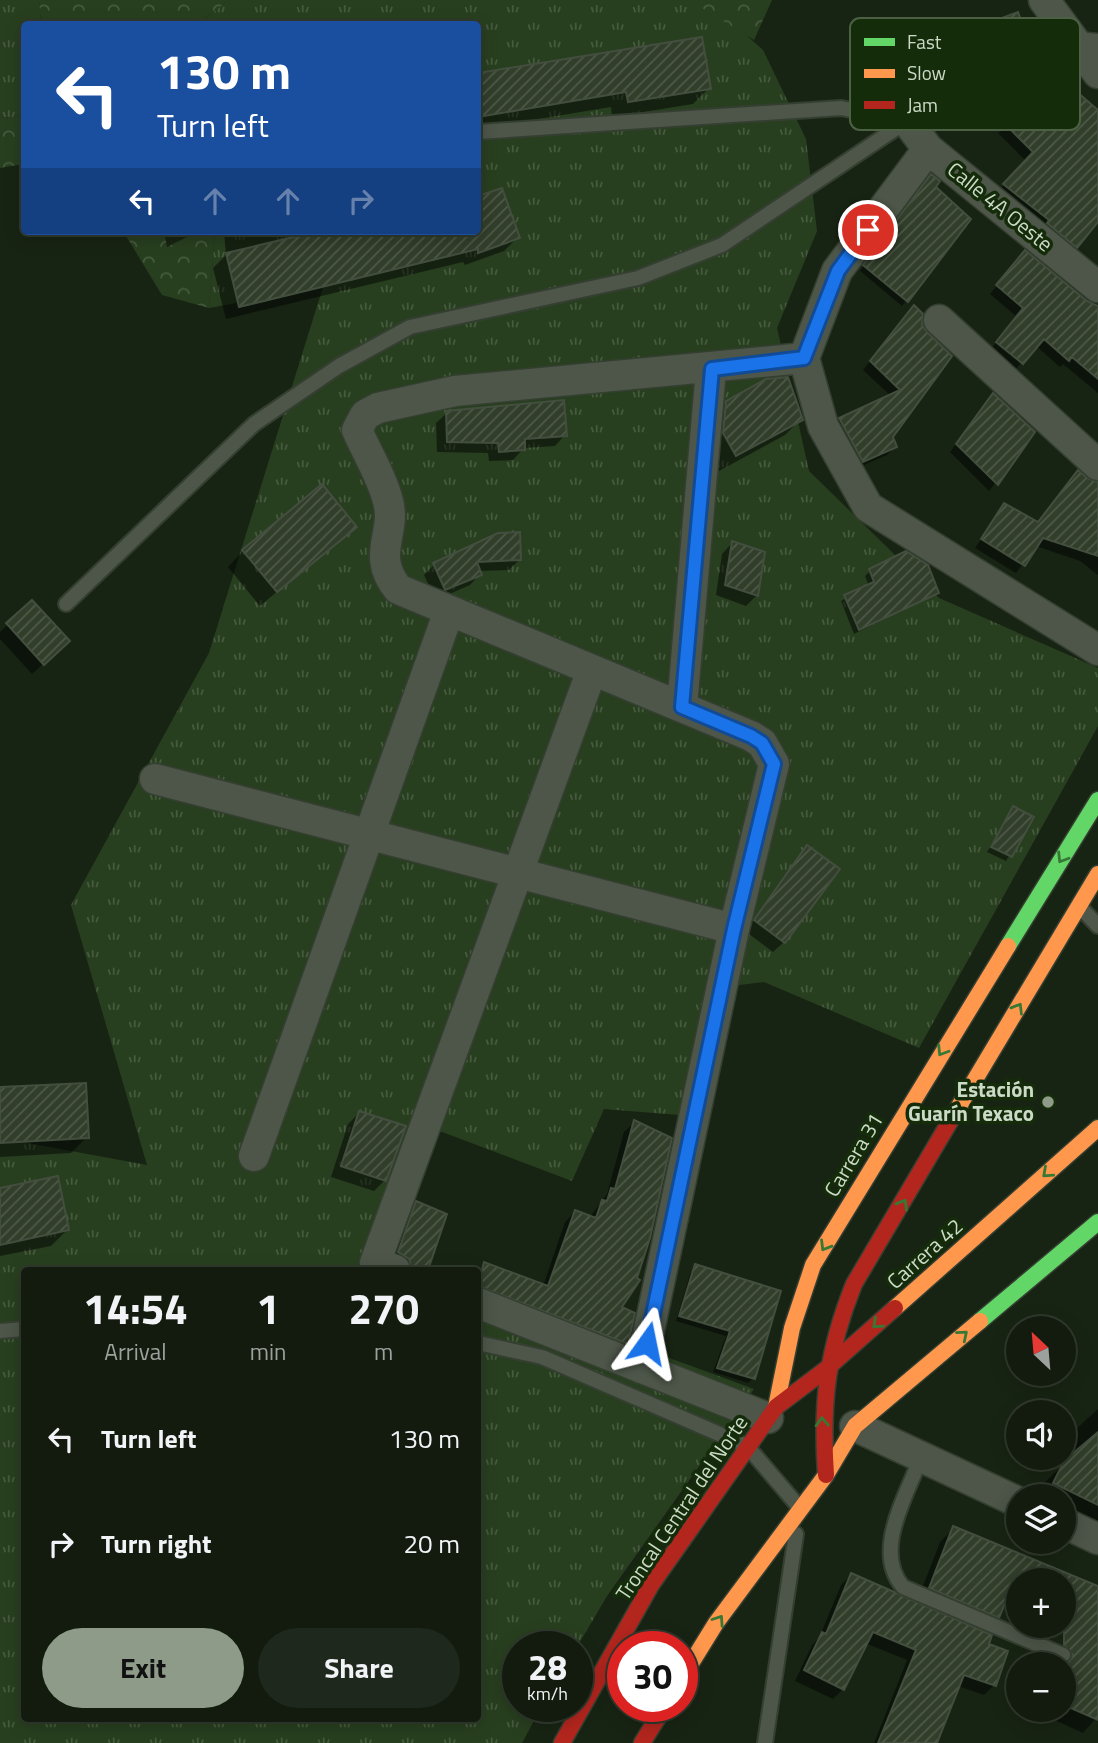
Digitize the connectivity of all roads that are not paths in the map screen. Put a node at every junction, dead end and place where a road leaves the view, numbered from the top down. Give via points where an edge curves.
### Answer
1 (1044, 0) edge
2 (1060, 18) edge
3 (1088, 48) edge
4 (1098, 72) edge
5 (850, 110) edge
6 (894, 130) edge
7 (914, 130) edge
8 (481, 132) edge
9 (928, 149) junction
10 (1098, 288) edge
11 (939, 320) dead end
12 (804, 358) junction
13 (712, 369) junction
14 (1098, 465) edge
15 (66, 604) dead end
16 (449, 611) junction
17 (1098, 650) edge
18 (592, 670) junction
19 (682, 707) junction
20 (155, 779) dead end
21 (1098, 800) edge
22 (369, 834) junction
23 (517, 872) junction
24 (1098, 874) edge
25 (1079, 906) junction
26 (1098, 926) edge
27 (734, 929) junction
28 (1098, 1128) edge
29 (254, 1156) dead end
30 (1098, 1222) edge
31 (387, 1267) edge
32 (481, 1304) edge
33 (21, 1329) edge
34 (0, 1331) edge
35 (481, 1344) edge
36 (641, 1368) junction
37 (825, 1370) junction
38 (772, 1413) junction
39 (855, 1426) junction
40 (747, 1446) junction
41 (921, 1457) junction
42 (827, 1475) junction
43 (1006, 1496) edge
44 (799, 1508) junction
45 (1076, 1529) edge
46 (1098, 1539) edge
47 (698, 1652) edge
48 (1056, 1652) edge
49 (655, 1722) edge
50 (562, 1743) edge
51 (642, 1743) edge
52 (765, 1743) edge

1 - 2 street
3 - 4 street
5 - 8 lane
6 - 15 lane via 722,245 638,278 410,327 339,366 254,424
7 - 9 street, Calle 4A Oeste
9 - 10 street, Calle 4A Oeste
9 - 12 street via 838,271
11 - 14 street
12 - 13 street
12 - 17 street via 823,426 868,507
13 - 16 street via 455,391 377,408 365,415 357,430 389,503 386,574 398,589
13 - 19 street
16 - 18 street
16 - 22 street
18 - 19 street
18 - 23 street
19 - 27 street via 751,736 762,743 774,764
20 - 22 street
21 -> 38 highway, Carrera 31 via 813,1265
22 - 23 street
22 - 29 street
23 - 27 street
23 - 31 street via 376,1263
24 - 25 highway
25 - 26 lane
37 -> 25 highway via 835,1328 854,1284
27 - 36 street
28 -> 37 highway, Carrera 42
39 -> 30 highway
32 - 36 street
33 - 34 lane
35 - 40 lane via 542,1357
36 - 38 street
37 - 38 highway, Carrera 42
42 -> 37 highway via 821,1415
38 - 40 highway, Troncal Central del Norte
39 - 41 street
39 - 42 highway
40 - 44 lane
40 - 50 highway, Troncal Central del Norte via 651,1585
41 - 43 street
41 - 48 lane via 890,1545 890,1565 898,1581
42 - 44 highway
47 -> 44 highway
44 - 52 lane
45 - 46 street
49 - 51 highway

